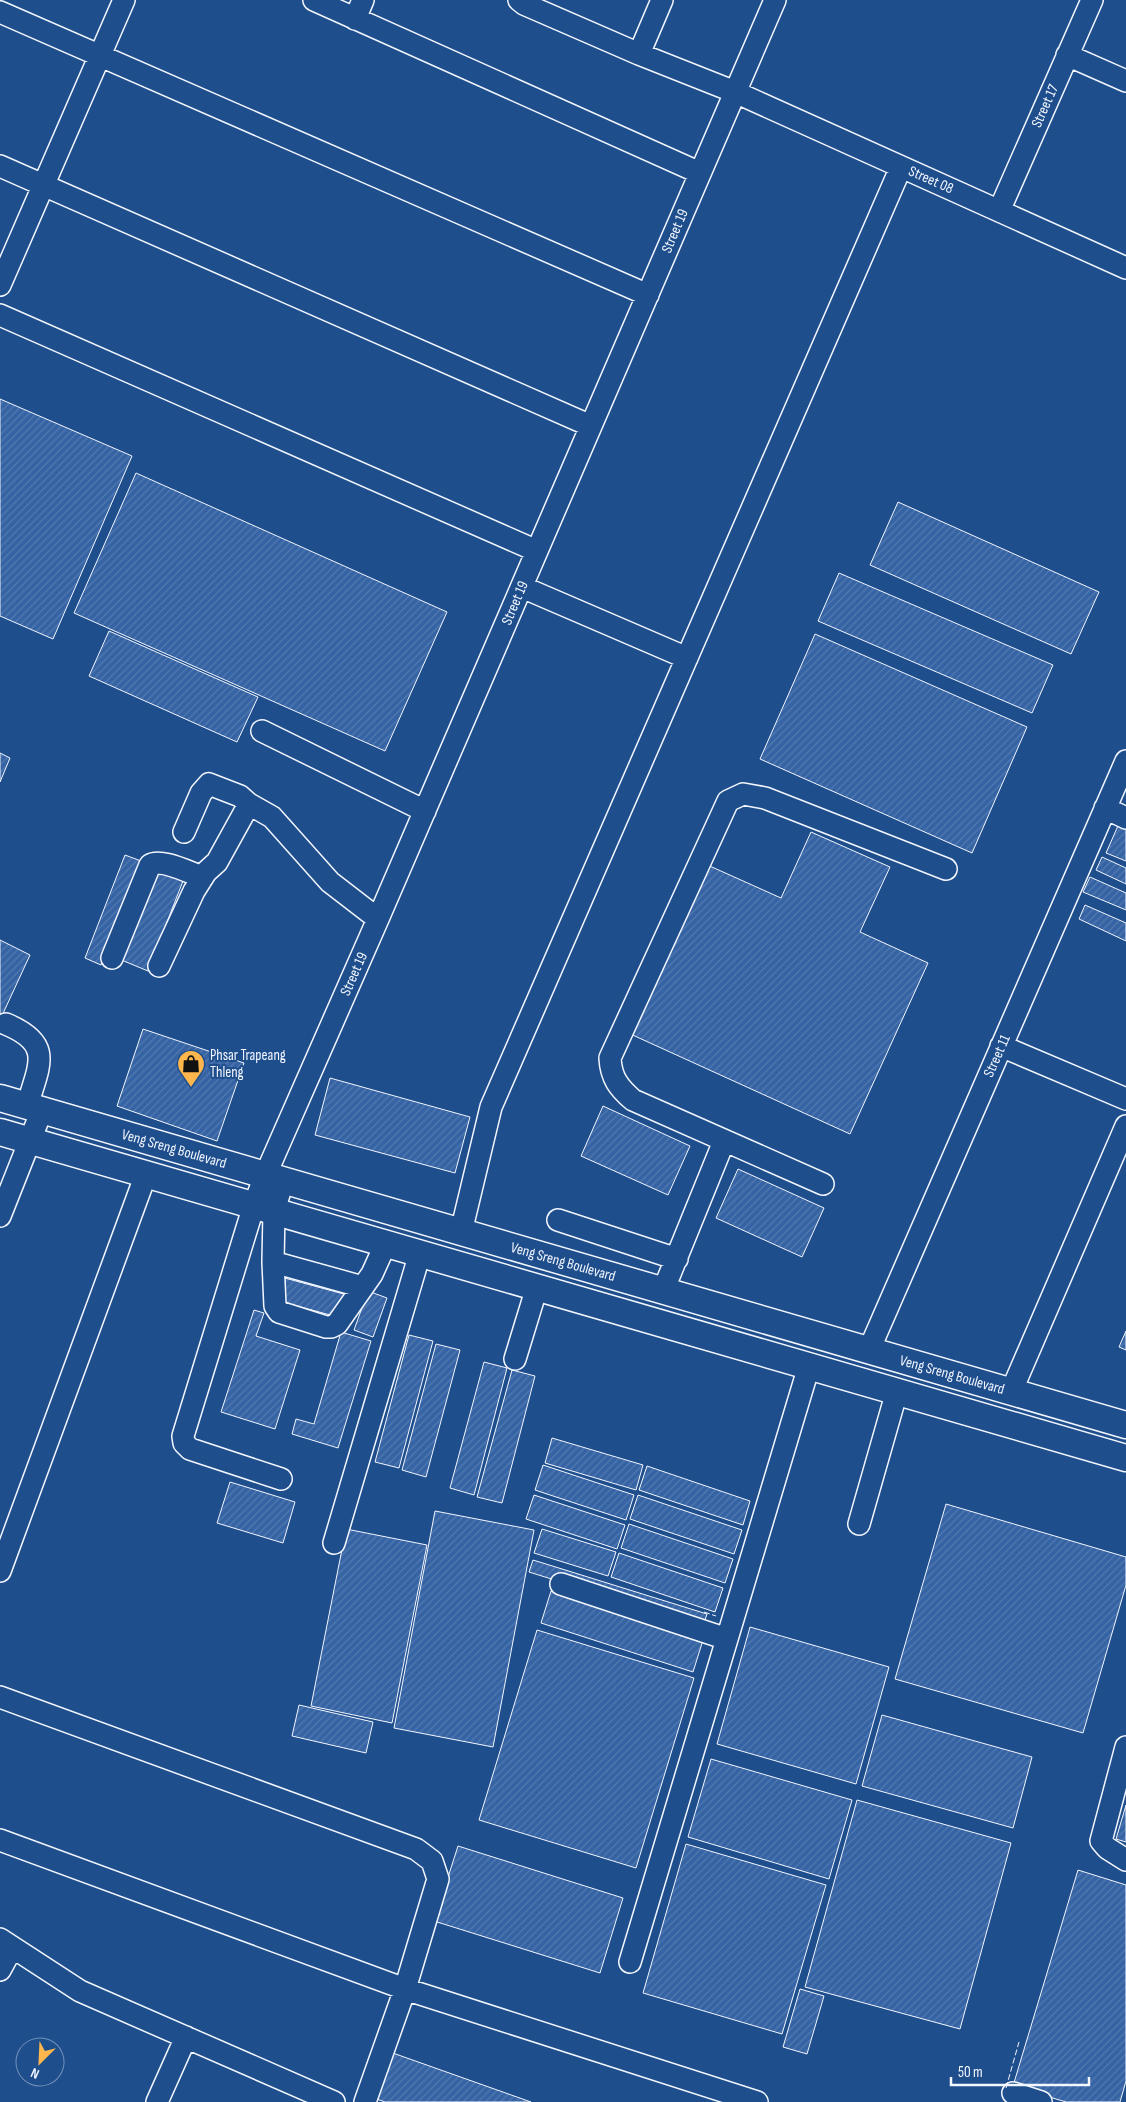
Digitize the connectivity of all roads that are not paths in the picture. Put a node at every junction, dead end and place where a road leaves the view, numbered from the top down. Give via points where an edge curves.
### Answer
1 (124, 0) edge
2 (314, 0) edge
3 (519, 0) edge
4 (662, 0) edge
5 (775, 0) edge
6 (1092, 0) edge
7 (359, 9) edge
8 (0, 12) edge
9 (639, 54) junction
10 (100, 56) junction
11 (1067, 56) junction
12 (1126, 81) edge
13 (735, 92) junction
14 (0, 166) edge
15 (901, 167) junction
16 (700, 173) junction
17 (43, 186) junction
18 (999, 211) junction
19 (1126, 268) edge
20 (0, 285) edge
21 (648, 294) junction
22 (0, 315) edge
23 (591, 426) junction
24 (537, 551) junction
25 (522, 587) junction
26 (687, 658) junction
27 (262, 731) dead end
28 (1126, 761) edge
29 (249, 804) junction
30 (1105, 808) junction
31 (425, 811) junction
32 (1126, 818) edge
33 (184, 832) dead end
34 (946, 869) dead end
35 (203, 877) junction
36 (378, 919) junction
37 (112, 958) dead end
38 (159, 966) dead end
39 (6, 1024) dead end
40 (1001, 1046) junction
41 (0, 1098) edge
42 (1126, 1099) edge
43 (34, 1108) junction
44 (1126, 1126) edge
45 (0, 1132) edge
46 (30, 1140) junction
47 (724, 1141) junction
48 (146, 1174) junction
49 (274, 1178) junction
50 (823, 1184) dead end
51 (264, 1208) junction
52 (0, 1216) edge
53 (558, 1220) dead end
54 (461, 1232) junction
55 (386, 1243) junction
56 (420, 1253) junction
57 (676, 1259) junction
58 (273, 1262) junction
59 (363, 1287) junction
60 (537, 1287) junction
61 (663, 1291) junction
62 (869, 1350) junction
63 (515, 1359) dead end
64 (809, 1366) junction
65 (897, 1391) junction
66 (1011, 1392) junction
67 (1126, 1425) edge
68 (1126, 1458) edge
69 (281, 1479) dead end
70 (859, 1524) dead end
71 (334, 1543) dead end
72 (0, 1571) edge
73 (562, 1584) dead end
74 (727, 1639) junction
75 (0, 1697) edge
76 (1126, 1747) edge
77 (0, 1840) edge
78 (1126, 1860) edge
79 (6, 1943) edge
80 (630, 1962) dead end
81 (0, 1970) edge
82 (405, 1989) junction
83 (186, 2037) junction
84 (1013, 2092) dead end
85 (157, 2102) edge
86 (334, 2102) edge
87 (364, 2102) edge
88 (757, 2102) edge
89 (1041, 2102) edge

1 - 10 street
2 - 7 street
3 - 9 street, Street 08
4 - 9 street
5 - 13 street, Street 19
6 - 11 street, Street 17
7 - 16 street
8 - 10 street
9 - 13 street, Street 08
10 - 17 street
10 - 21 street
11 - 12 street
11 - 18 street, Street 17
13 - 15 street, Street 08
13 - 16 street, Street 19
14 - 17 street
15 - 18 street, Street 08
15 - 26 street
16 - 21 street, Street 19
17 - 20 street
17 - 23 street
18 - 19 street, Street 08
21 - 23 street, Street 19
22 - 24 street
23 - 24 street, Street 19
24 - 25 street, Street 19
25 - 26 street
25 - 31 street, Street 19
26 - 54 street via 491,1106
27 - 31 street
28 - 30 street, Street 11
29 - 33 street via 240,796 209,784 201,792
29 - 35 street via 217,862
29 - 36 street via 272,818 330,882
30 - 32 street
30 - 40 street, Street 11
31 - 36 street, Street 19
34 - 47 street via 765,798 743,794 728,801 610,1058 611,1072 618,1087 633,1100
35 - 37 street via 154,862
35 - 38 street
36 - 49 street, Street 19
39 - 43 street via 38,1046
40 - 42 street
40 - 62 street, Street 11
41 - 43 main road, Veng Sreng Boulevard
43 - 46 street
43 - 49 main road, Veng Sreng Boulevard
44 - 66 street
45 - 46 main road, Veng Sreng Boulevard
46 - 48 main road, Veng Sreng Boulevard
46 - 52 street
47 - 50 street
47 - 57 street
48 - 51 main road, Veng Sreng Boulevard
48 - 72 street
49 - 51 street, Street 19
49 - 54 main road, Veng Sreng Boulevard
51 - 55 main road, Veng Sreng Boulevard
51 - 58 street
51 - 69 street, Street 19 via 183,1436 190,1449
53 - 57 street
54 - 61 main road, Veng Sreng Boulevard
55 - 56 main road, Veng Sreng Boulevard
55 - 59 street
56 - 60 main road, Veng Sreng Boulevard
56 - 71 street
57 - 61 street
58 - 59 street
58 - 59 street via 275,1306 279,1312 326,1327 337,1324
60 - 63 street
60 - 64 main road, Veng Sreng Boulevard
61 - 62 main road, Veng Sreng Boulevard
62 - 66 main road, Veng Sreng Boulevard
64 - 65 main road, Veng Sreng Boulevard
64 - 74 street
65 - 68 main road, Veng Sreng Boulevard
65 - 70 street
66 - 67 main road, Veng Sreng Boulevard
73 - 74 street
74 - 80 street
75 - 82 street via 416,1849 432,1861 438,1879
76 - 78 street via 1101,1841
77 - 82 street
79 - 81 street
79 - 83 street via 80,1991
82 - 87 street
82 - 88 street
83 - 85 street
83 - 86 street
84 - 89 street

